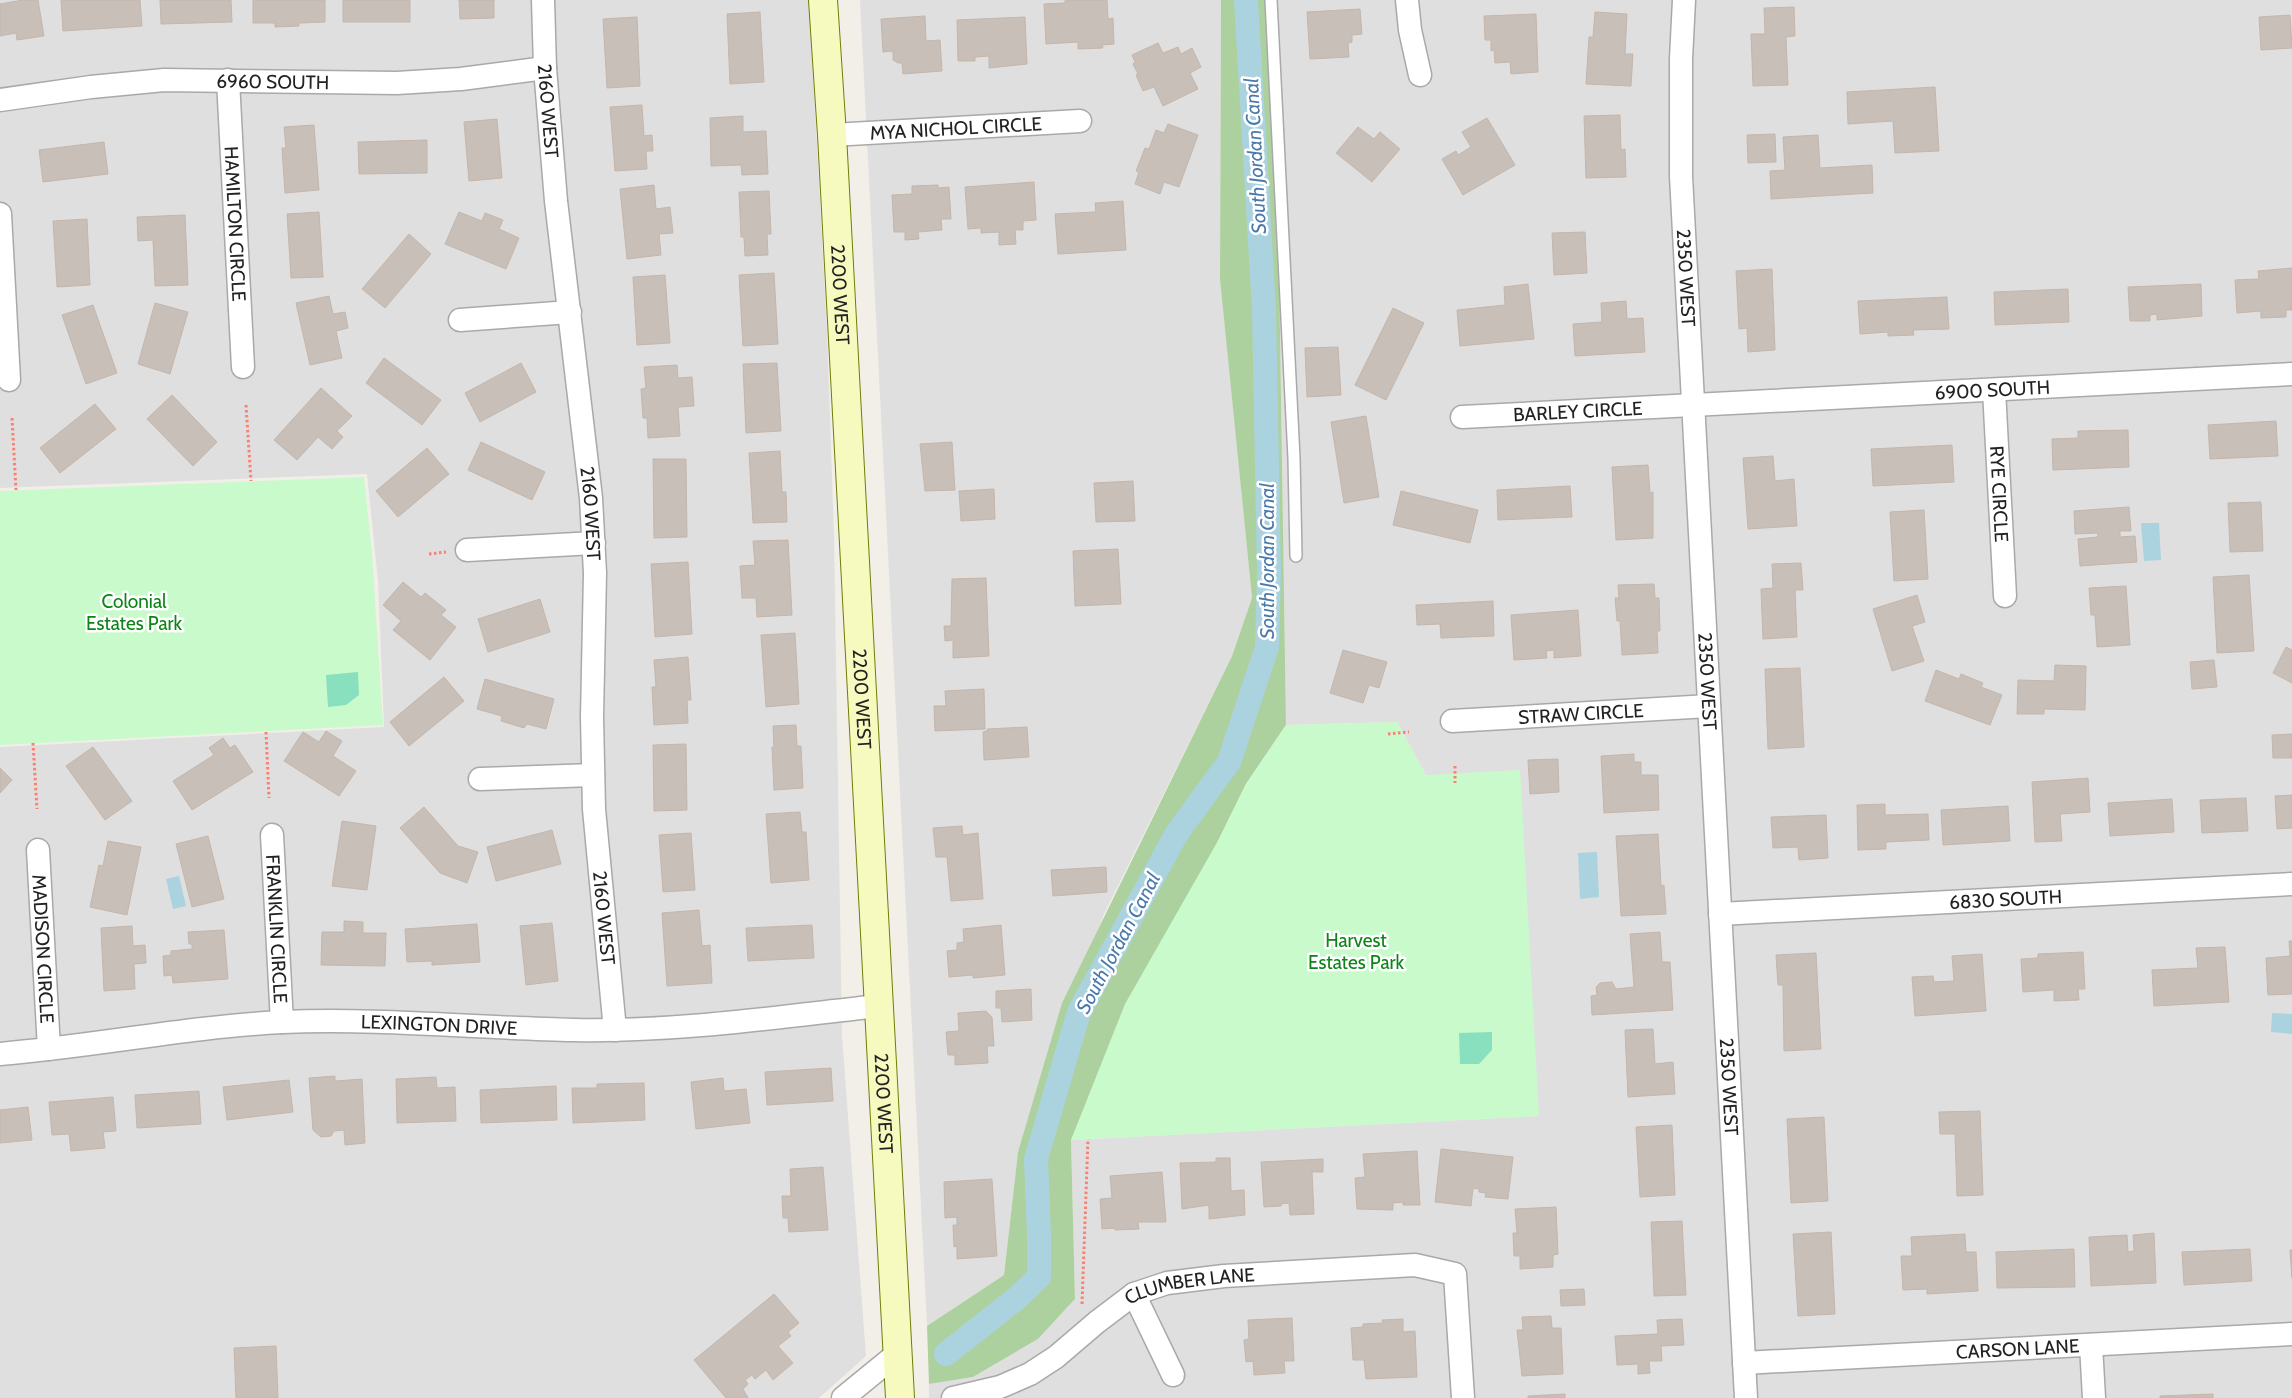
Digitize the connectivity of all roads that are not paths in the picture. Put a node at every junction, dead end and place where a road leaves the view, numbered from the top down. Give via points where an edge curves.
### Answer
1 (543, 0) edge
2 (824, 0) edge
3 (1271, 0) edge
4 (1407, 0) edge
5 (1684, 0) edge
6 (544, 68) junction
7 (1420, 74) dead end
8 (228, 80) junction
9 (0, 100) edge
10 (1080, 120) dead end
11 (832, 135) junction
12 (0, 214) edge
13 (570, 312) junction
14 (460, 320) dead end
15 (243, 367) dead end
16 (2292, 374) edge
17 (9, 380) dead end
18 (1994, 390) junction
19 (1693, 405) junction
20 (1462, 417) dead end
21 (594, 543) junction
22 (467, 550) dead end
23 (1296, 556) dead end
24 (2005, 596) dead end
25 (1709, 706) junction
26 (1452, 721) dead end
27 (592, 775) junction
28 (480, 779) dead end
29 (272, 835) dead end
30 (38, 850) dead end
31 (2292, 884) edge
32 (1720, 914) junction
33 (879, 1006) junction
34 (282, 1022) junction
35 (615, 1030) junction
36 (49, 1049) junction
37 (0, 1054) edge
38 (1134, 1294) junction
39 (2292, 1334) edge
40 (2092, 1345) junction
41 (898, 1353) junction
42 (1744, 1363) junction
43 (1173, 1375) dead end
44 (843, 1398) edge
45 (900, 1398) edge
46 (953, 1398) edge
47 (1463, 1398) edge
48 (1746, 1398) edge
49 (2094, 1398) edge

1 - 6 street, 2160 WEST
2 - 11 street, 2200 WEST
3 - 23 lane
4 - 7 street
5 - 19 street, 2350 WEST via 1681,176
6 - 8 street, 6960 SOUTH via 461,79 397,83
6 - 13 street, 2160 WEST
8 - 9 street, 6960 SOUTH via 154,81
8 - 15 street, HAMILTON CIRCLE
10 - 11 street, MYA NICHOL CIRCLE
11 - 33 street, 2200 WEST
12 - 17 street
13 - 14 street
13 - 21 street, 2160 WEST
16 - 18 street, 6900 SOUTH
18 - 19 street, 6900 SOUTH
18 - 24 street, RYE CIRCLE
19 - 20 street, BARLEY CIRCLE
19 - 25 street, 2350 WEST
21 - 22 street
21 - 27 street, 2160 WEST
25 - 26 street, STRAW CIRCLE
25 - 32 street, 2350 WEST
27 - 28 street
27 - 35 street, 2160 WEST
29 - 34 street, FRANKLIN CIRCLE
30 - 36 street, MADISON CIRCLE
31 - 32 street, 6830 SOUTH
32 - 42 street, 2350 WEST
33 - 35 street, LEXINGTON DRIVE
33 - 41 street, 2200 WEST
34 - 35 street, LEXINGTON DRIVE
34 - 36 street, LEXINGTON DRIVE
36 - 37 street, LEXINGTON DRIVE
38 - 43 street
38 - 46 street, CLUMBER LANE via 1030,1374 1000,1387
38 - 47 street, CLUMBER LANE via 1167,1283 1234,1275 1415,1265 1455,1274
39 - 40 street, CARSON LANE
40 - 42 street, CARSON LANE
40 - 49 street
41 - 44 street
41 - 45 street, 2200 WEST
42 - 48 street, 2350 WEST

